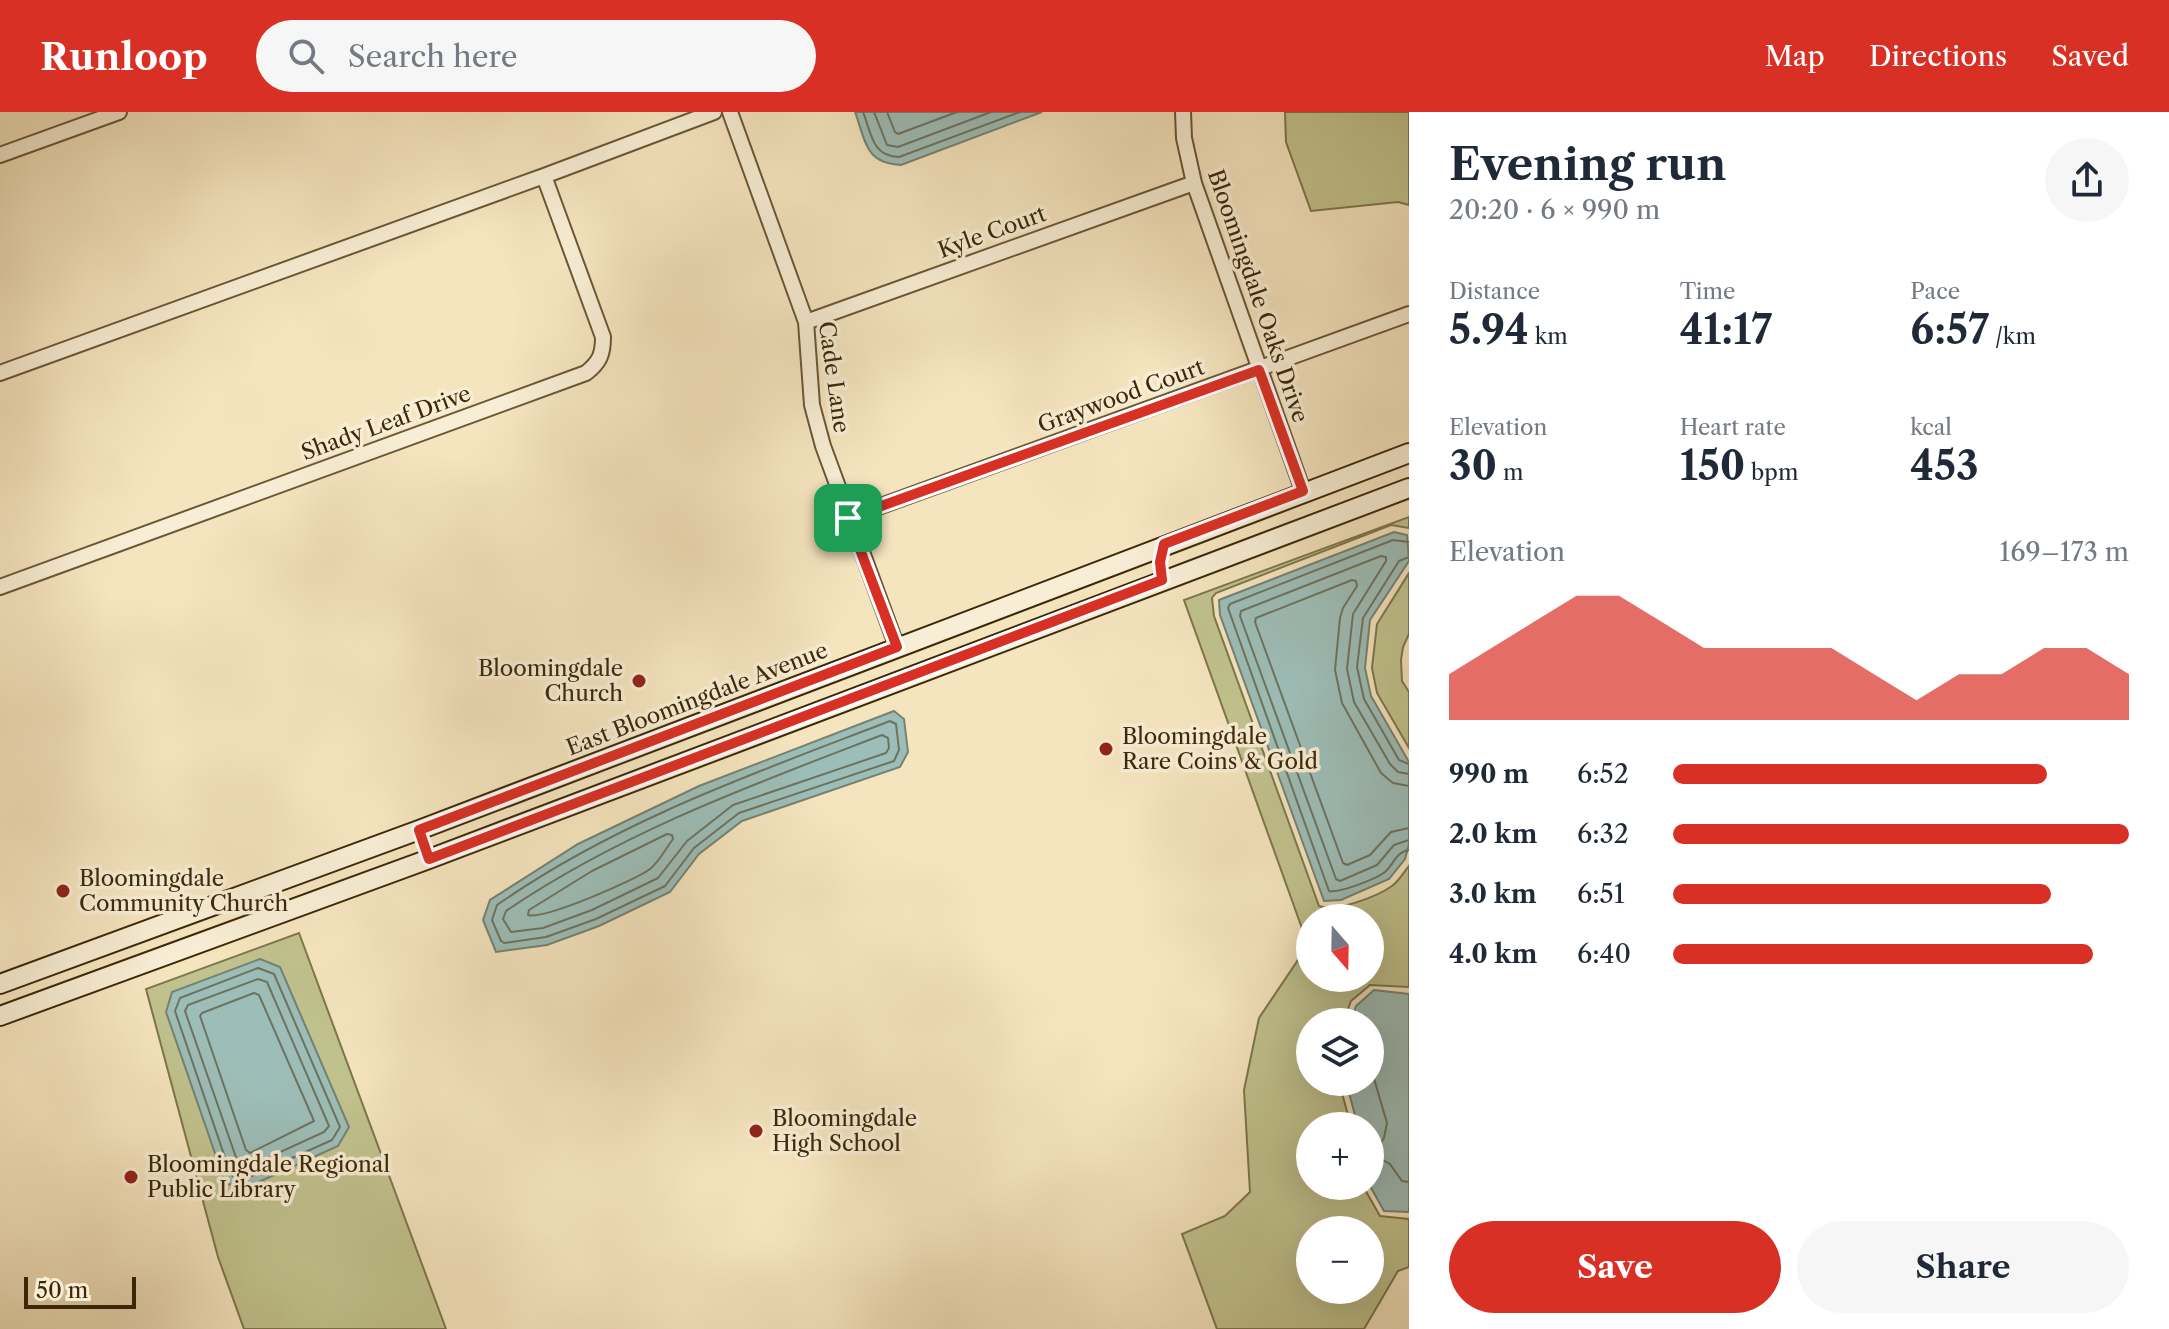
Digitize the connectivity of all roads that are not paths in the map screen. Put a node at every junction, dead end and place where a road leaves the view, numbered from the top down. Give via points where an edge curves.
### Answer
1 (119, 112) edge
2 (714, 112) edge
3 (730, 112) edge
4 (1183, 112) edge
5 (0, 155) edge
6 (544, 176) junction
7 (1194, 183) junction
8 (1409, 314) edge
9 (806, 322) junction
10 (1, 370) edge
11 (1259, 370) junction
12 (1409, 453) edge
13 (1409, 488) edge
14 (1303, 491) junction
15 (848, 518) junction
16 (1164, 544) junction
17 (1162, 580) junction
18 (0, 587) edge
19 (897, 647) junction
20 (909, 676) junction
21 (419, 830) junction
22 (429, 859) junction
23 (0, 984) edge
24 (0, 1016) edge

1 - 5 street
2 - 6 street
3 - 9 street, Cade Lane
4 - 7 street, Bloomingdale Oaks Drive
6 - 10 street
6 - 18 street, Shady Leaf Drive via 603,337 598,364 586,373
7 - 9 street, Kyle Court
7 - 11 street, Bloomingdale Oaks Drive
8 - 11 street, Graywood Court
9 - 15 street, Cade Lane via 812,405
11 - 14 street, Bloomingdale Oaks Drive
11 - 15 street, Graywood Court
12 - 14 main road, East Bloomingdale Avenue
13 - 17 main road
14 - 16 main road, East Bloomingdale Avenue
15 - 19 street, Cade Lane
16 - 17 main road
16 - 19 main road, East Bloomingdale Avenue
17 - 20 main road
19 - 20 main road
19 - 21 main road, East Bloomingdale Avenue
20 - 22 main road
21 - 22 main road
21 - 23 main road, East Bloomingdale Avenue
22 - 24 main road

